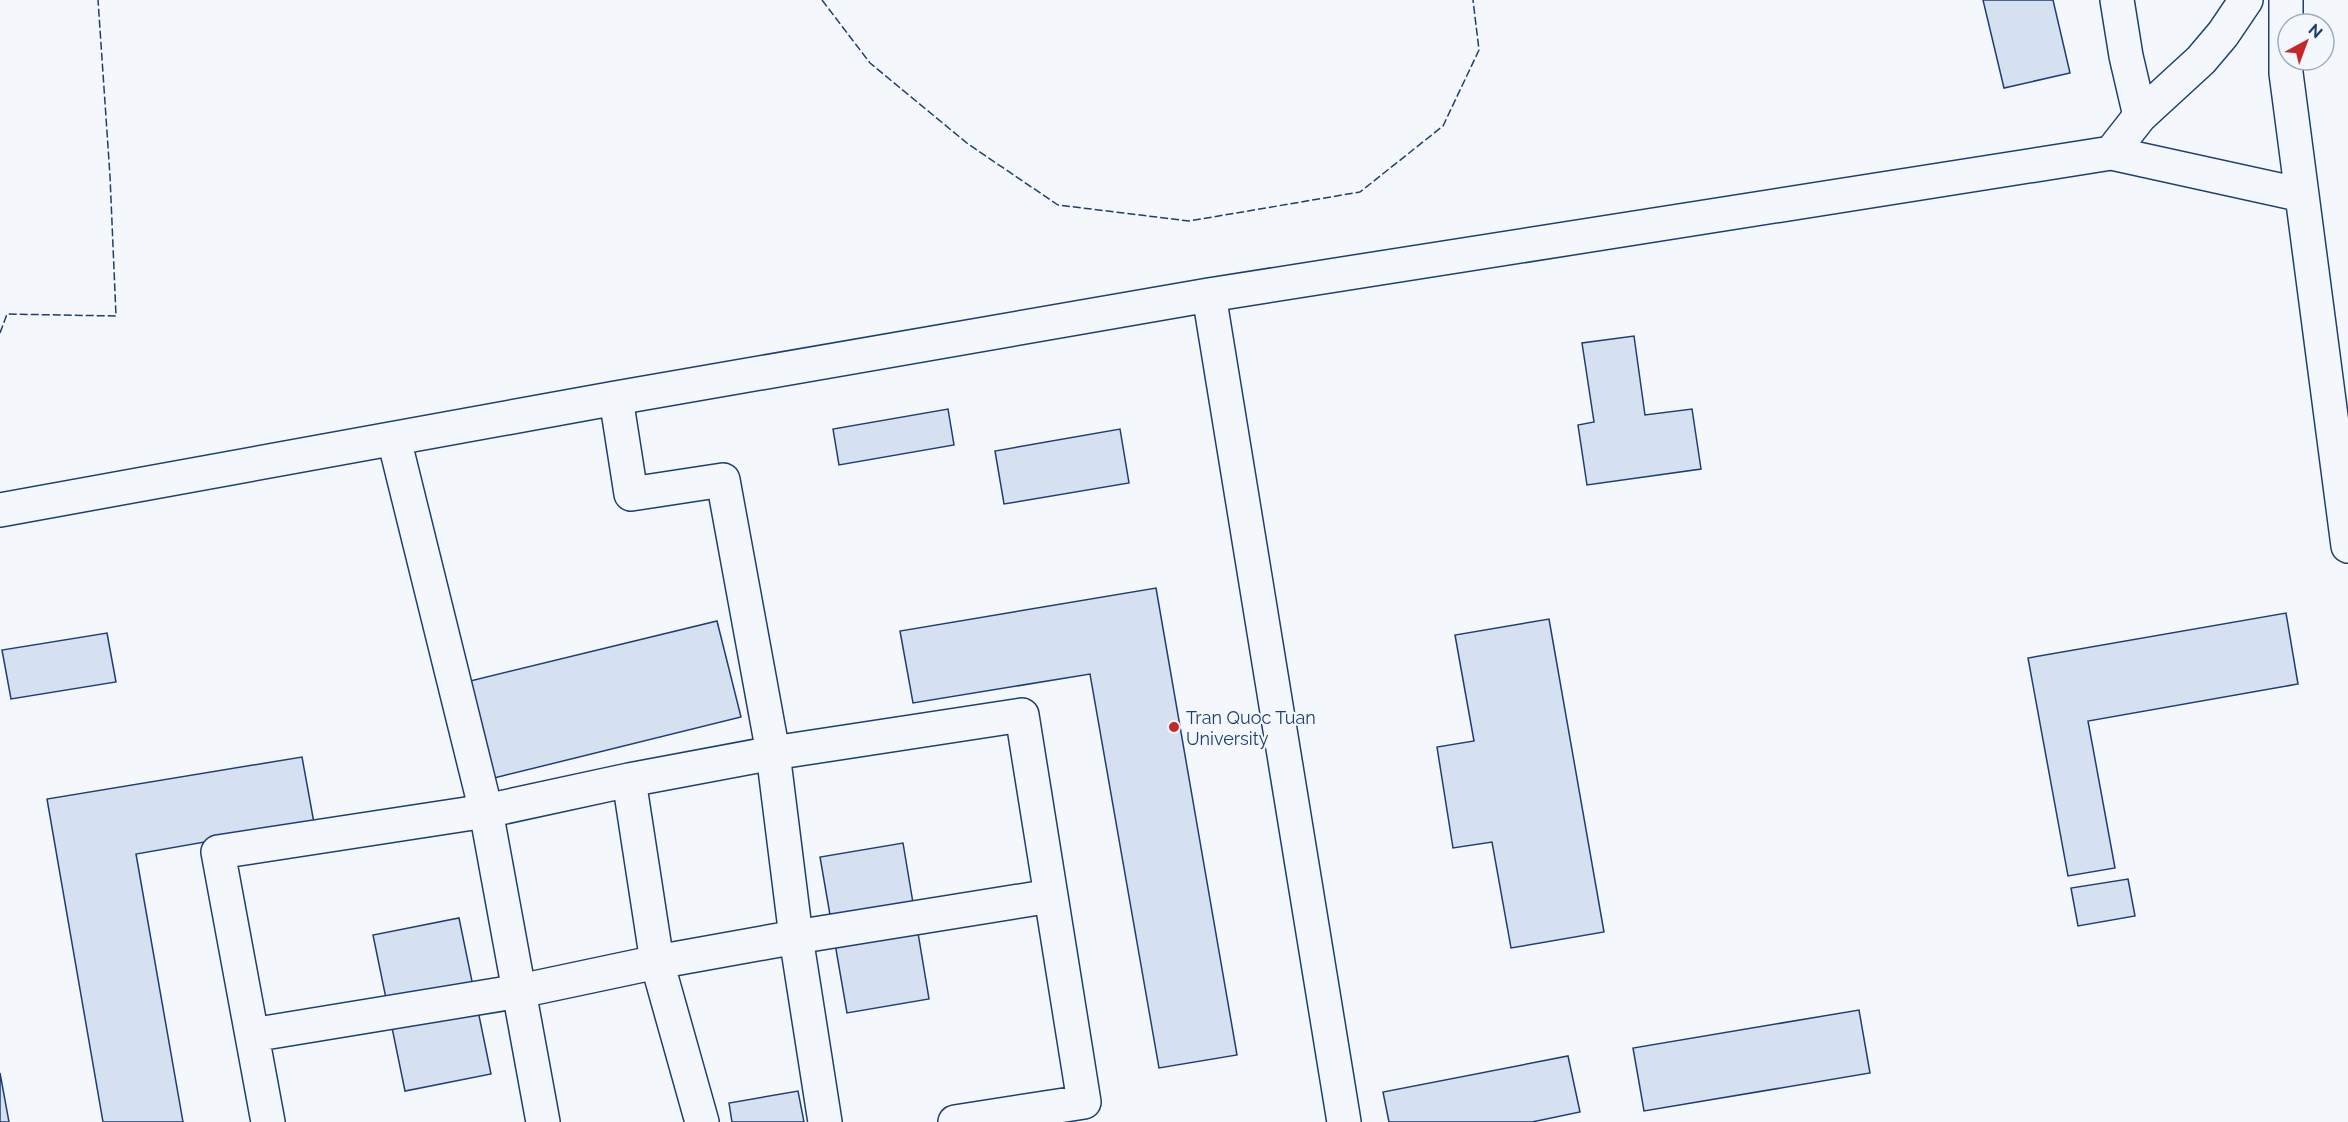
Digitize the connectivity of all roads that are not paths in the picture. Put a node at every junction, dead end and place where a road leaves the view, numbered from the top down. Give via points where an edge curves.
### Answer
1 (2117, 0) edge
2 (2246, 0) edge
3 (2286, 0) edge
4 (2140, 116) junction
5 (2111, 153) junction
6 (2302, 195) junction
7 (1209, 296) junction
8 (616, 398) junction
9 (393, 439) junction
10 (0, 510) edge
11 (2348, 546) edge
12 (773, 753) junction
13 (629, 780) junction
14 (486, 810) junction
15 (1051, 896) junction
16 (796, 937) junction
17 (657, 962) junction
18 (519, 991) junction
19 (252, 1035) junction
20 (268, 1122) edge
21 (543, 1122) edge
22 (702, 1122) edge
23 (825, 1122) edge
24 (955, 1122) edge
25 (1344, 1122) edge

1 - 4 lane
2 - 4 lane via 2200,60
3 - 6 lane via 2286,73
4 - 5 lane
5 - 6 lane
5 - 7 lane
6 - 11 lane
7 - 8 lane
7 - 25 lane
8 - 9 lane
8 - 12 lane via 631,494 723,480
9 - 10 lane
9 - 14 lane
12 - 13 lane
12 - 15 lane via 1022,715
12 - 16 lane
13 - 14 lane
13 - 17 lane
14 - 18 lane
14 - 19 lane via 218,852
15 - 16 lane
15 - 24 lane via 1084,1102
16 - 17 lane
16 - 23 lane
17 - 18 lane
17 - 22 lane
18 - 19 lane
18 - 21 lane
19 - 20 lane

